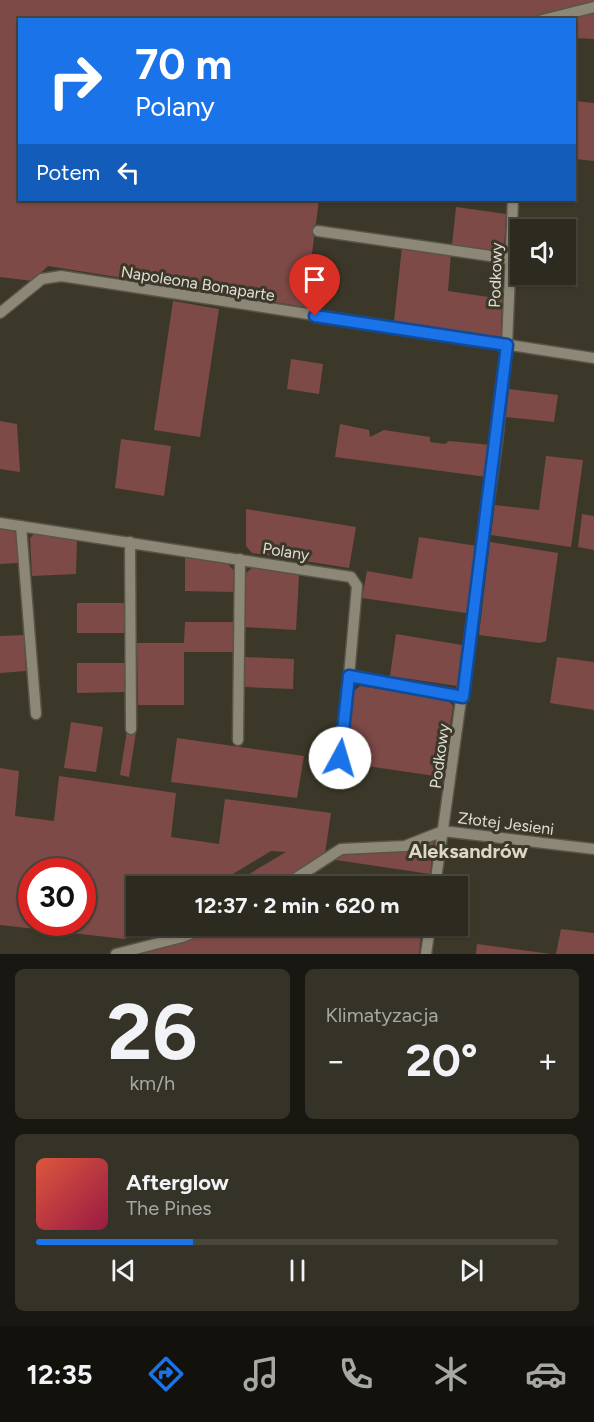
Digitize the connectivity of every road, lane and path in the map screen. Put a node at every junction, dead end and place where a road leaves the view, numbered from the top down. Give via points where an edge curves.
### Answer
1 (594, 7) edge
2 (550, 18) edge
3 (513, 201) edge
4 (512, 219) edge
5 (318, 231) dead end
6 (510, 259) edge
7 (510, 280) edge
8 (0, 313) edge
9 (507, 345) junction
10 (594, 358) edge
11 (0, 523) edge
12 (21, 526) junction
13 (130, 542) junction
14 (240, 559) junction
15 (349, 676) junction
16 (463, 697) junction
17 (36, 714) dead end
18 (131, 729) dead end
19 (238, 740) dead end
20 (340, 758) dead end
21 (443, 831) junction
22 (594, 849) edge
23 (299, 876) edge
24 (436, 876) edge
25 (185, 936) edge
26 (429, 936) edge
27 (116, 954) edge
28 (426, 954) edge

1 - 2 street
3 - 4 street, Podkowy
5 - 6 street
7 - 9 street, Podkowy
8 - 9 street, Napoleona Bonaparte via 47,277 61,276
9 - 10 street, Napoleona Bonaparte
9 - 16 street, Podkowy
11 - 12 street, Polany
12 - 13 street, Polany
12 - 17 street
13 - 14 street, Polany
13 - 18 street
14 - 15 street, Polany via 355,579
14 - 19 street
15 - 16 street
15 - 20 street
16 - 21 street, Podkowy
21 - 22 street, Złotej Jesieni
21 - 23 street, Złotej Jesieni via 405,846 341,849
21 - 24 street, Podkowy
25 - 27 street
26 - 28 street

